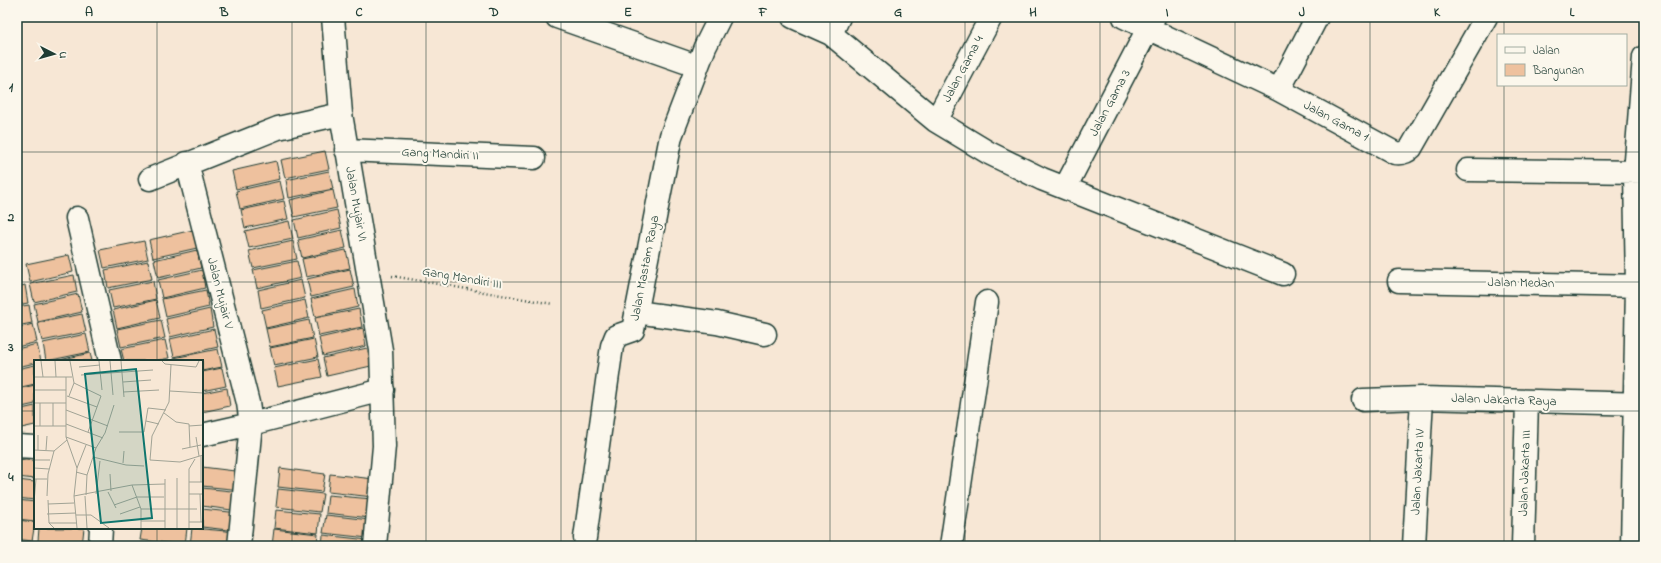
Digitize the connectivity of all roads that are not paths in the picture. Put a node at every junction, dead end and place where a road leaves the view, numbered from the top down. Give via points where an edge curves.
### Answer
1 (333, 17) edge
2 (557, 17) edge
3 (720, 17) edge
4 (793, 17) edge
5 (991, 17) edge
6 (1124, 17) edge
7 (1317, 17) edge
8 (1486, 17) edge
9 (1151, 23) edge
10 (835, 26) edge
11 (1644, 57) edge
12 (685, 62) dead end
13 (1279, 90) junction
14 (341, 114) junction
15 (936, 121) junction
16 (340, 150) junction
17 (534, 158) dead end
18 (187, 163) junction
19 (1468, 170) dead end
20 (1640, 173) edge
21 (150, 179) dead end
22 (1065, 188) junction
23 (76, 218) dead end
24 (1283, 274) dead end
25 (1399, 281) dead end
26 (1640, 286) edge
27 (987, 302) dead end
28 (636, 312) junction
29 (765, 334) dead end
30 (381, 350) junction
31 (110, 360) edge
32 (383, 390) junction
33 (1422, 398) junction
34 (1363, 400) dead end
35 (1527, 401) junction
36 (1640, 404) edge
37 (252, 424) junction
38 (203, 435) edge
39 (17, 446) edge
40 (34, 447) edge
41 (101, 529) edge
42 (585, 538) dead end
43 (100, 546) edge
44 (239, 546) edge
45 (375, 546) edge
46 (952, 546) edge
47 (1414, 546) edge
48 (1523, 546) edge
49 (1632, 546) edge

1 - 14 street, Jalan Mujair VI
2 - 12 street
3 - 28 street, Jalan Mastam Raya via 705,47 671,136
4 - 10 street
5 - 15 street, Jalan Gama 4
6 - 9 street, Jalan Gama 1
7 - 13 street
8 - 13 street, Jalan Gama 1 via 1411,148 1404,153 1395,153
9 - 13 street, Jalan Gama 1
9 - 22 street, Jalan Gama 3
10 - 15 street
11 - 20 street
14 - 16 street, Jalan Mujair VI
14 - 18 street via 278,128
15 - 22 street via 989,153
16 - 17 street, Gang Mandiri II
16 - 30 street, Jalan Mujair VI via 368,271
16 - 30 street via 374,347
18 - 21 street
18 - 37 street, Jalan Mujair V
19 - 20 street
20 - 26 street
22 - 24 street
23 - 31 street
25 - 26 street, Jalan Medan
26 - 36 street
27 - 46 street
28 - 29 street
28 - 42 street, Jalan Mastam Raya via 633,330 616,336 612,346
30 - 32 street, Jalan Mujair VI
32 - 37 street
32 - 45 street, Jalan Mujair VI via 384,446
33 - 34 street, Jalan Jakarta Raya
33 - 35 street, Jalan Jakarta Raya
33 - 47 street, Jalan Jakarta IV
35 - 36 street, Jalan Jakarta Raya
35 - 48 street, Jalan Jakarta III
36 - 49 street
37 - 38 street
37 - 44 street, Jalan Mujair V
39 - 40 street
41 - 43 street

